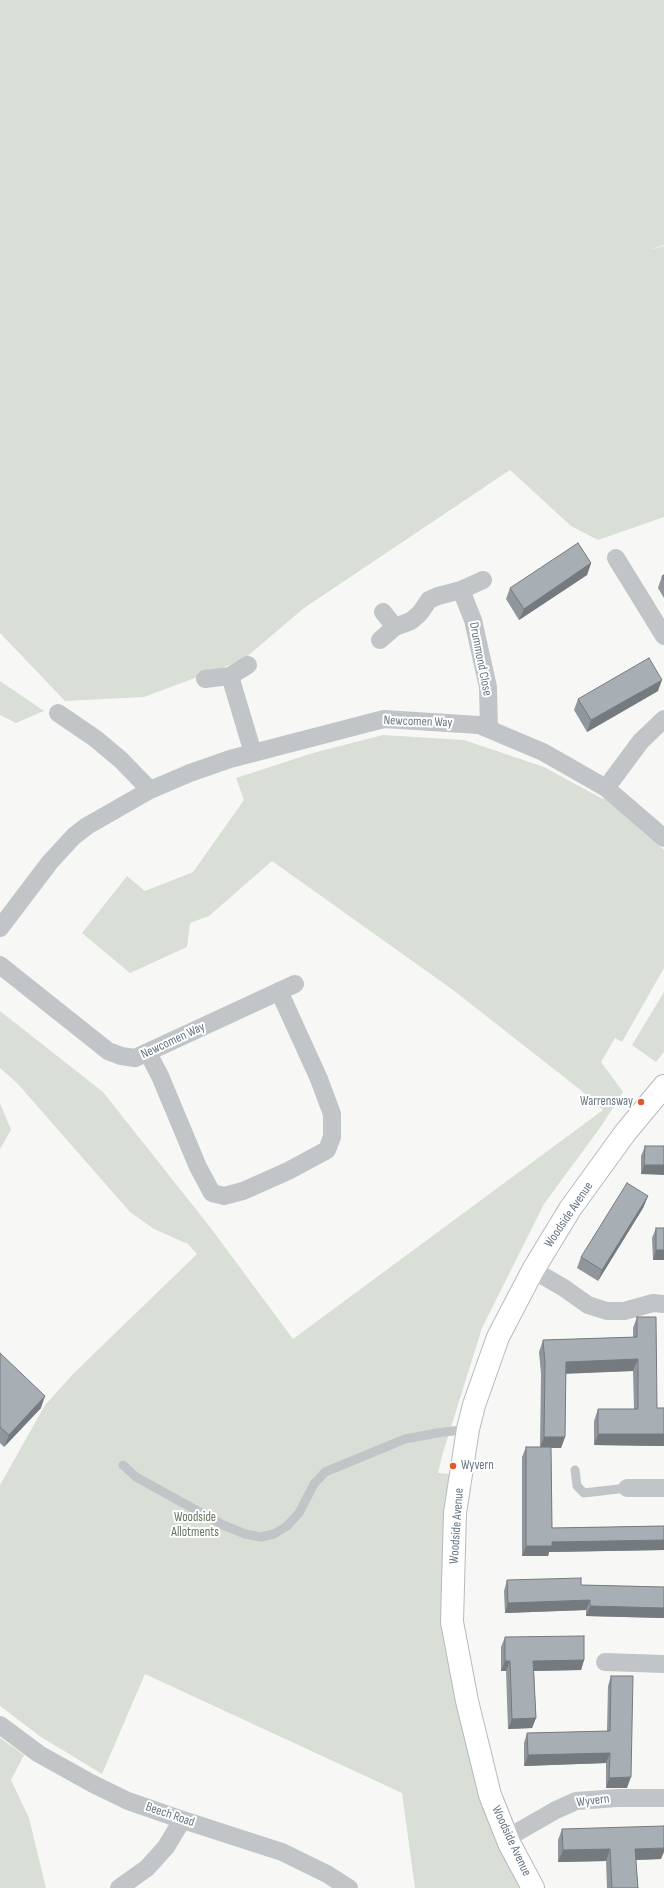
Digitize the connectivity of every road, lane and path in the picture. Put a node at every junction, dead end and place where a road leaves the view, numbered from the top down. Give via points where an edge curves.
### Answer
1 (616, 558) dead end
2 (483, 580) dead end
3 (461, 590) junction
4 (384, 612) dead end
5 (395, 627) junction
6 (664, 636) edge
7 (380, 640) dead end
8 (248, 665) dead end
9 (230, 676) junction
10 (204, 679) dead end
11 (58, 713) dead end
12 (664, 719) edge
13 (489, 729) junction
14 (253, 753) junction
15 (606, 788) junction
16 (150, 790) junction
17 (664, 838) edge
18 (0, 928) edge
19 (0, 965) edge
20 (148, 1053) junction
21 (664, 1086) edge
22 (533, 1270) junction
23 (664, 1304) edge
24 (468, 1429) junction
25 (123, 1465) dead end
26 (575, 1470) dead end
27 (628, 1488) joint
28 (664, 1488) edge
29 (605, 1662) dead end
30 (664, 1664) edge
31 (0, 1725) edge
32 (664, 1798) edge
33 (180, 1819) junction
34 (507, 1838) junction
35 (119, 1888) edge
36 (349, 1888) edge
37 (533, 1888) edge

1 - 6 street
2 - 3 street
3 - 5 street via 429,600 411,621
3 - 13 street, Drummond Close via 473,620 488,687
4 - 5 street
5 - 7 street
8 - 9 street
9 - 10 street
9 - 14 street
11 - 16 street via 96,739
12 - 15 street via 641,741
13 - 14 street, Newcomen Way via 479,725 384,719
13 - 15 street, Newcomen Way via 543,752
14 - 16 street, Newcomen Way via 214,764
15 - 17 street, Newcomen Way
16 - 18 street, Newcomen Way via 93,822 74,836 50,862
19 - 20 street, Newcomen Way via 108,1051 135,1058
20 - 20 street, Newcomen Way via 287,988 332,1114 332,1137 327,1150 243,1191 224,1196 212,1193
21 - 22 street, Woodside Avenue via 570,1209
22 - 23 street via 588,1305 607,1311 624,1311 653,1303
22 - 24 street, Woodside Avenue via 498,1337
24 - 25 lane via 405,1439 325,1472 314,1484 299,1513 287,1526 274,1534 261,1536 245,1534 223,1525 136,1478
24 - 34 street, Woodside Avenue via 455,1513 452,1622 467,1701 490,1795
26 - 27 lane via 577,1486 584,1493
27 - 28 street
29 - 30 street
31 - 33 street, Beech Road via 39,1754 93,1784
32 - 34 street, Wyvern via 576,1801
33 - 35 street via 166,1847 147,1868
33 - 36 street, Beech Road via 282,1852 320,1870
34 - 37 street, Woodside Avenue

